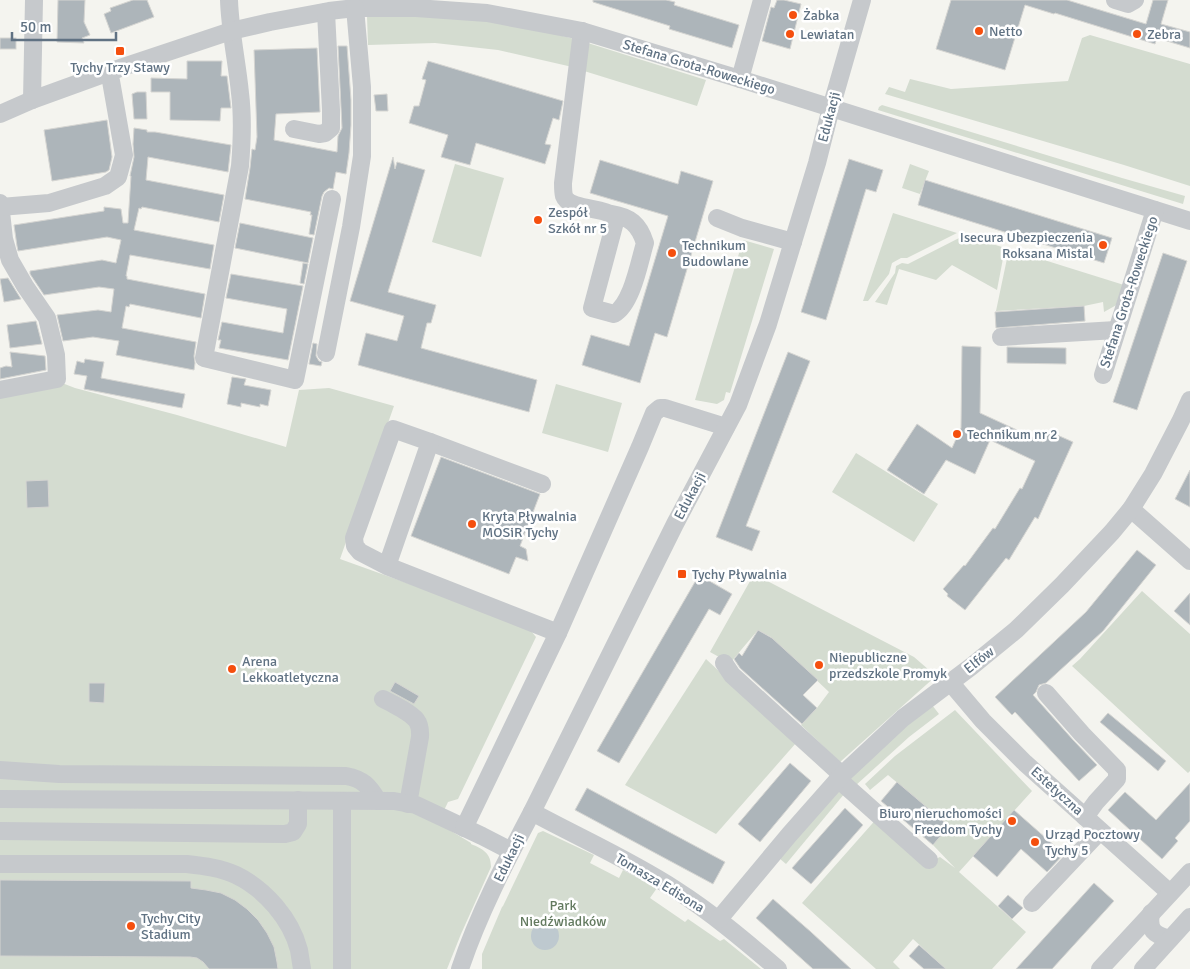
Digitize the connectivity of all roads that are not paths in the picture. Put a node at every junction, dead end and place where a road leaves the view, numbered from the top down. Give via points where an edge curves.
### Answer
1 (34, 0) edge
2 (229, 0) edge
3 (762, 0) edge
4 (862, 0) edge
5 (1115, 0) edge
6 (1134, 0) edge
7 (488, 6) edge
8 (355, 8) junction
9 (326, 12) junction
10 (231, 31) junction
11 (582, 31) junction
12 (108, 72) junction
13 (740, 79) junction
14 (32, 100) junction
15 (831, 108) junction
16 (0, 114) edge
17 (294, 129) dead end
18 (332, 199) dead end
19 (0, 203) edge
20 (0, 207) edge
21 (1155, 210) junction
22 (611, 214) junction
23 (717, 218) dead end
24 (1190, 221) edge
25 (793, 242) junction
26 (1116, 330) junction
27 (1001, 337) dead end
28 (326, 353) dead end
29 (1103, 375) dead end
30 (0, 390) edge
31 (1190, 400) edge
32 (726, 427) junction
33 (430, 442) junction
34 (542, 484) dead end
35 (1131, 509) junction
36 (1190, 561) edge
37 (387, 566) junction
38 (558, 633) junction
39 (724, 663) dead end
40 (950, 682) junction
41 (1046, 693) dead end
42 (384, 700) dead end
43 (0, 770) edge
44 (840, 777) junction
45 (0, 800) edge
46 (298, 800) junction
47 (342, 800) junction
48 (378, 801) junction
49 (408, 804) junction
50 (532, 812) junction
51 (1085, 816) junction
52 (464, 828) junction
53 (1100, 830) junction
54 (0, 831) edge
55 (511, 851) junction
56 (929, 860) dead end
57 (0, 864) edge
58 (1190, 872) edge
59 (1170, 893) junction
60 (1032, 903) dead end
61 (1151, 913) junction
62 (1190, 917) edge
63 (718, 920) junction
64 (1170, 939) junction
65 (302, 969) edge
66 (342, 969) edge
67 (460, 969) edge
68 (778, 969) edge
69 (1100, 969) edge
70 (1143, 969) edge

1 - 14 street
2 - 10 street
3 - 13 street
4 - 15 street, Edukacji
5 - 6 street via 1128,4
7 - 8 street, Stefana Grota-Roweckiego
7 - 11 street, Stefana Grota-Roweckiego
8 - 9 street, Stefana Grota-Roweckiego
8 - 28 street via 362,87 362,156
9 - 10 street, Stefana Grota-Roweckiego
9 - 17 street via 331,128 319,134
10 - 12 street, Stefana Grota-Roweckiego
10 - 18 street via 240,93 240,166 204,358 295,380
11 - 13 street, Stefana Grota-Roweckiego
11 - 22 street via 564,195 570,202
12 - 14 street, Stefana Grota-Roweckiego
12 - 20 street via 124,155 118,177 105,186 50,203
13 - 15 street, Stefana Grota-Roweckiego
14 - 16 street, Stefana Grota-Roweckiego
15 - 21 street, Stefana Grota-Roweckiego
15 - 25 street, Edukacji
19 - 20 street
20 - 30 street via 10,260 24,286 48,318 56,355 57,379
21 - 24 street, Stefana Grota-Roweckiego
21 - 26 street, Stefana Grota-Roweckiego
22 - 22 street via 615,222 592,308 614,314 627,301 645,243 638,226
23 - 25 street
25 - 32 street, Edukacji via 768,324 738,405
26 - 27 street
26 - 29 street, Stefana Grota-Roweckiego
31 - 35 street, Elfów via 1153,474
32 - 38 street via 665,408 654,413
32 - 50 street, Edukacji
33 - 34 street
33 - 37 street
33 - 37 street via 394,429 354,538 360,552
35 - 36 street
35 - 40 street, Elfów via 1016,630
37 - 38 street
38 - 52 street
39 - 44 street via 732,675
40 - 44 street, Elfów via 903,718
40 - 51 street, Estetyczna via 1025,763
41 - 51 street via 1117,770 1117,779
42 - 49 street via 414,716 420,730
43 - 48 street via 59,774 346,776 365,783
44 - 56 street
44 - 63 street, Elfów
45 - 46 street
46 - 47 street
46 - 54 street via 298,824 293,832 285,834
47 - 48 street
47 - 66 street
48 - 49 street
49 - 52 street
50 - 55 street, Edukacji
50 - 63 street, Tomasza Edisona via 675,889
51 - 53 street, Estetyczna
52 - 55 street
53 - 59 street, Estetyczna
53 - 60 street
55 - 67 street, Edukacji
57 - 65 street via 187,864 212,867 236,875 256,888 290,926 299,948
58 - 59 street
59 - 61 street
61 - 64 street via 1152,930 1158,936
61 - 69 street
62 - 64 street
63 - 68 street, Tomasza Edisona
64 - 70 street

